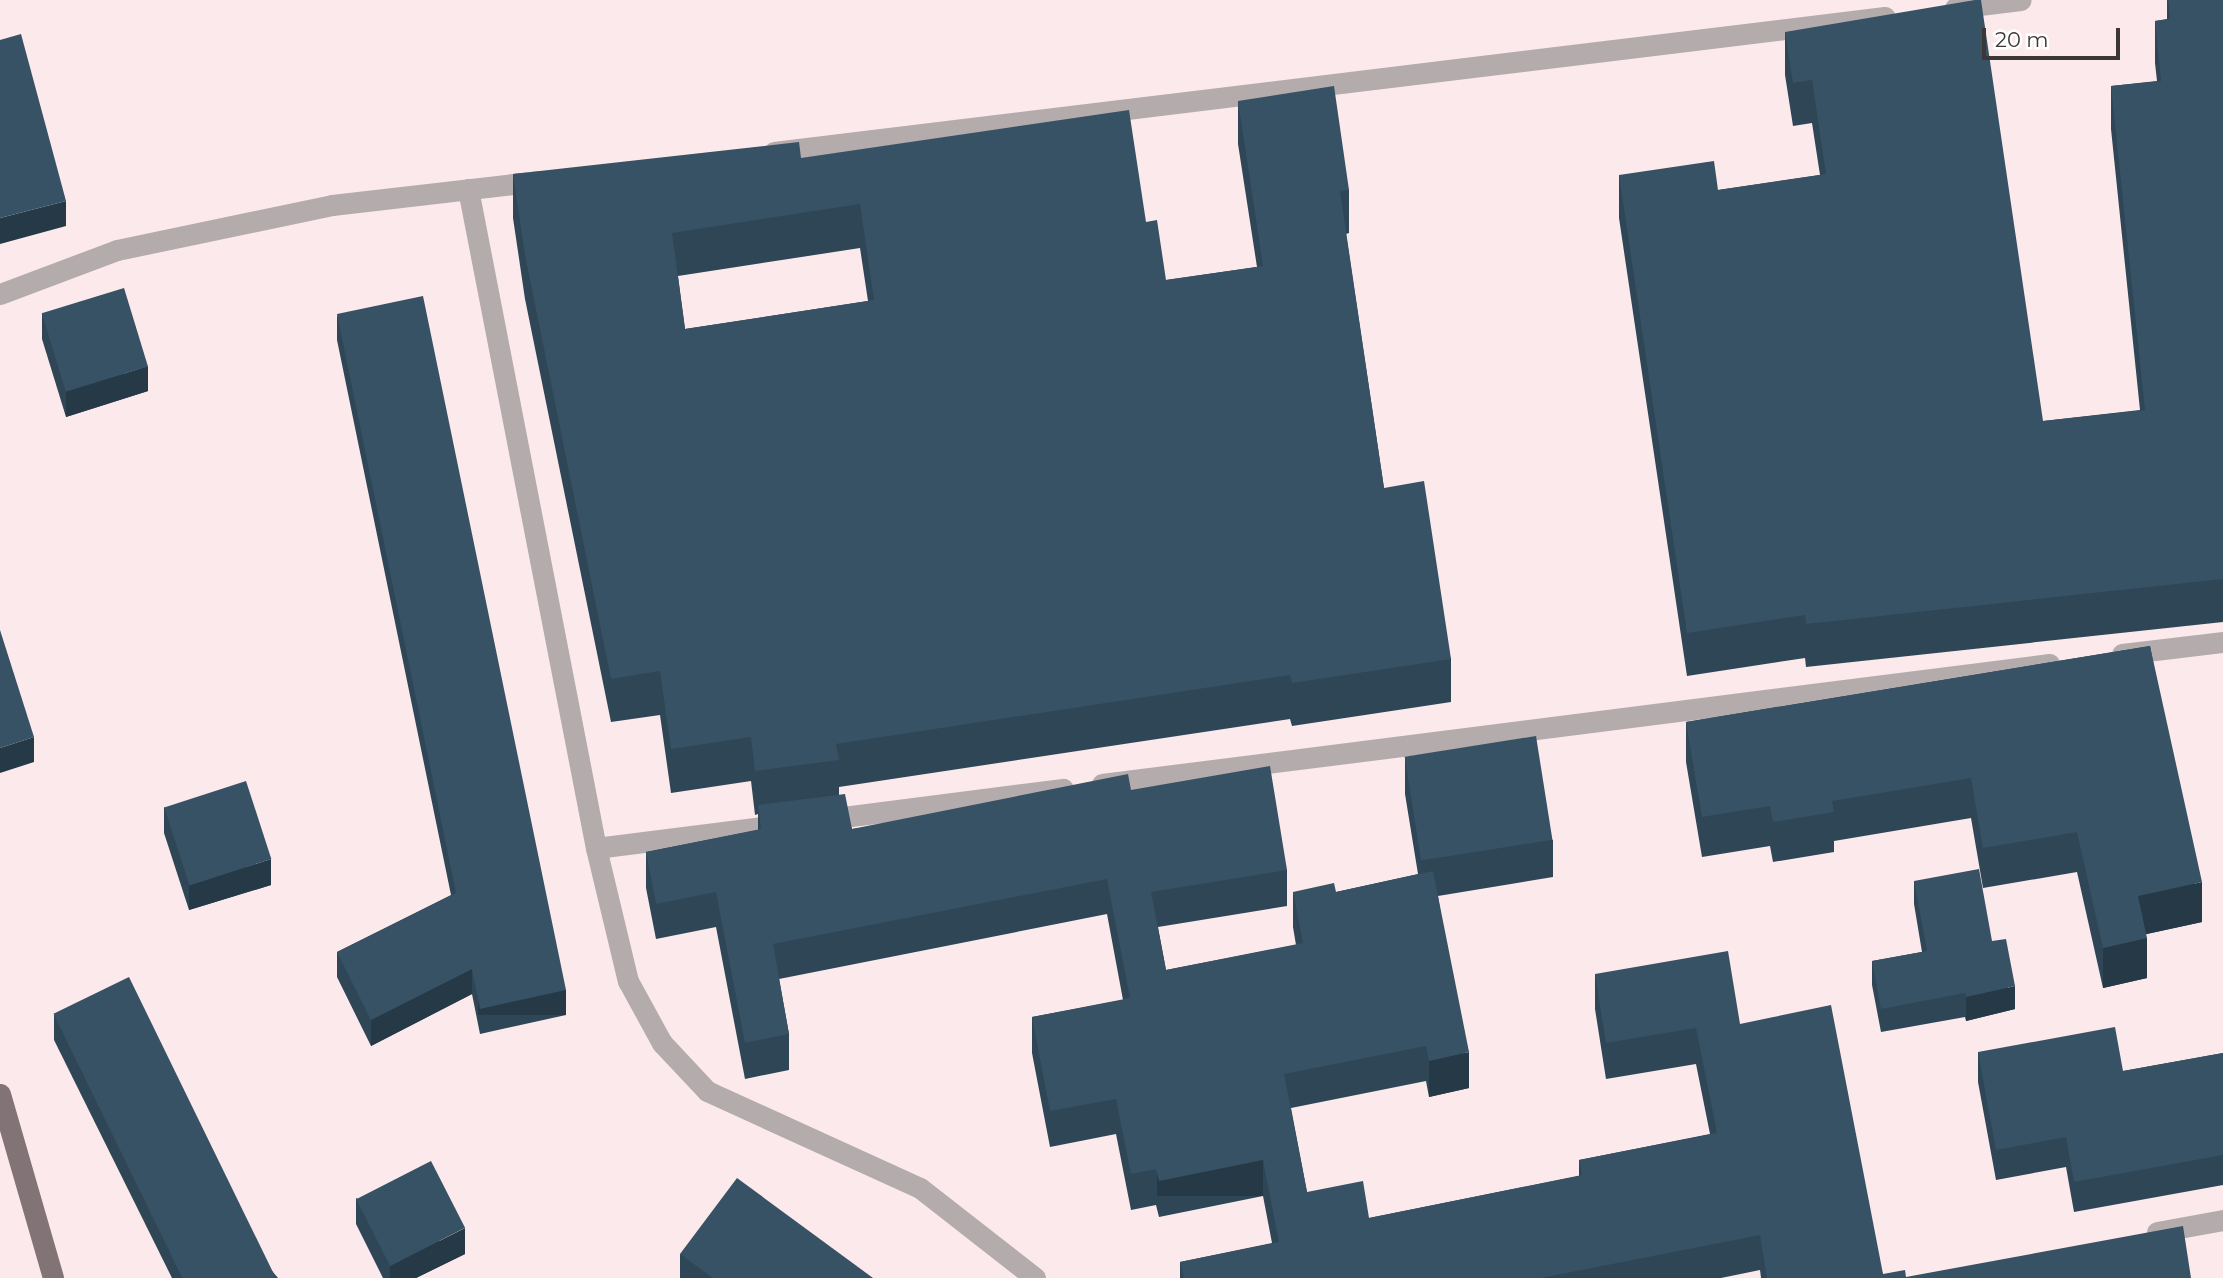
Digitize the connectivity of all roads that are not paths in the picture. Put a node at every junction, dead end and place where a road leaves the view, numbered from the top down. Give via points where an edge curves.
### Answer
1 (2021, 0) edge
2 (1938, 10) edge
3 (1910, 13) edge
4 (760, 154) edge
5 (565, 177) edge
6 (468, 189) junction
7 (0, 293) edge
8 (2223, 642) edge
9 (2099, 657) edge
10 (2071, 661) edge
11 (596, 848) junction
12 (0, 1094) edge
13 (2223, 1220) edge
14 (2141, 1235) edge
15 (53, 1278) edge
16 (1035, 1278) edge

1 - 2 street
3 - 4 street
5 - 6 street
6 - 7 street via 332,205 117,250
6 - 11 street
8 - 9 street
10 - 11 street
11 - 16 street via 628,981 662,1043 707,1091 920,1188
12 - 15 main road
13 - 14 street

